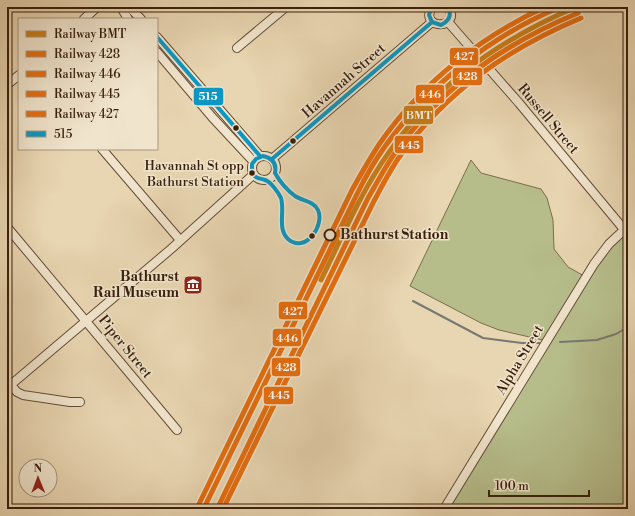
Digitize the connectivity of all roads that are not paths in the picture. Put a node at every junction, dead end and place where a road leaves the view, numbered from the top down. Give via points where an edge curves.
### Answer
1 (97, 7) edge
2 (121, 7) edge
3 (129, 7) edge
4 (286, 7) edge
5 (432, 7) edge
6 (449, 7) edge
7 (85, 18) edge
8 (127, 18) edge
9 (140, 18) edge
10 (432, 22) junction
11 (448, 22) junction
12 (159, 43) edge
13 (237, 48) dead end
14 (158, 53) edge
15 (18, 76) edge
16 (7, 85) edge
17 (221, 111) junction
18 (212, 117) junction
19 (103, 150) edge
20 (260, 156) junction
21 (272, 159) junction
22 (253, 162) junction
23 (253, 175) junction
24 (7, 227) edge
25 (626, 232) edge
26 (180, 240) junction
27 (86, 320) junction
28 (9, 386) edge
29 (80, 402) dead end
30 (177, 430) dead end
31 (444, 509) edge

1 - 7 street
2 - 8 street
3 - 9 street
4 - 13 street
5 - 10 street via 429,15
6 - 11 street via 451,17
10 - 11 street via 441,25
10 - 21 street, Havannah Street
11 - 25 street, Russell Street
12 - 17 street
14 - 18 street
15 - 16 street
17 - 18 street
17 - 20 street
18 - 22 street
19 - 26 street
20 - 21 street
20 - 22 street
21 - 23 street via 276,166 273,177 262,180
22 - 23 street
23 - 26 street
24 - 27 street, Piper Street
25 - 31 street, Alpha Street via 609,244 594,264
26 - 27 street
27 - 28 street
27 - 30 street, Piper Street
28 - 29 street via 23,395

